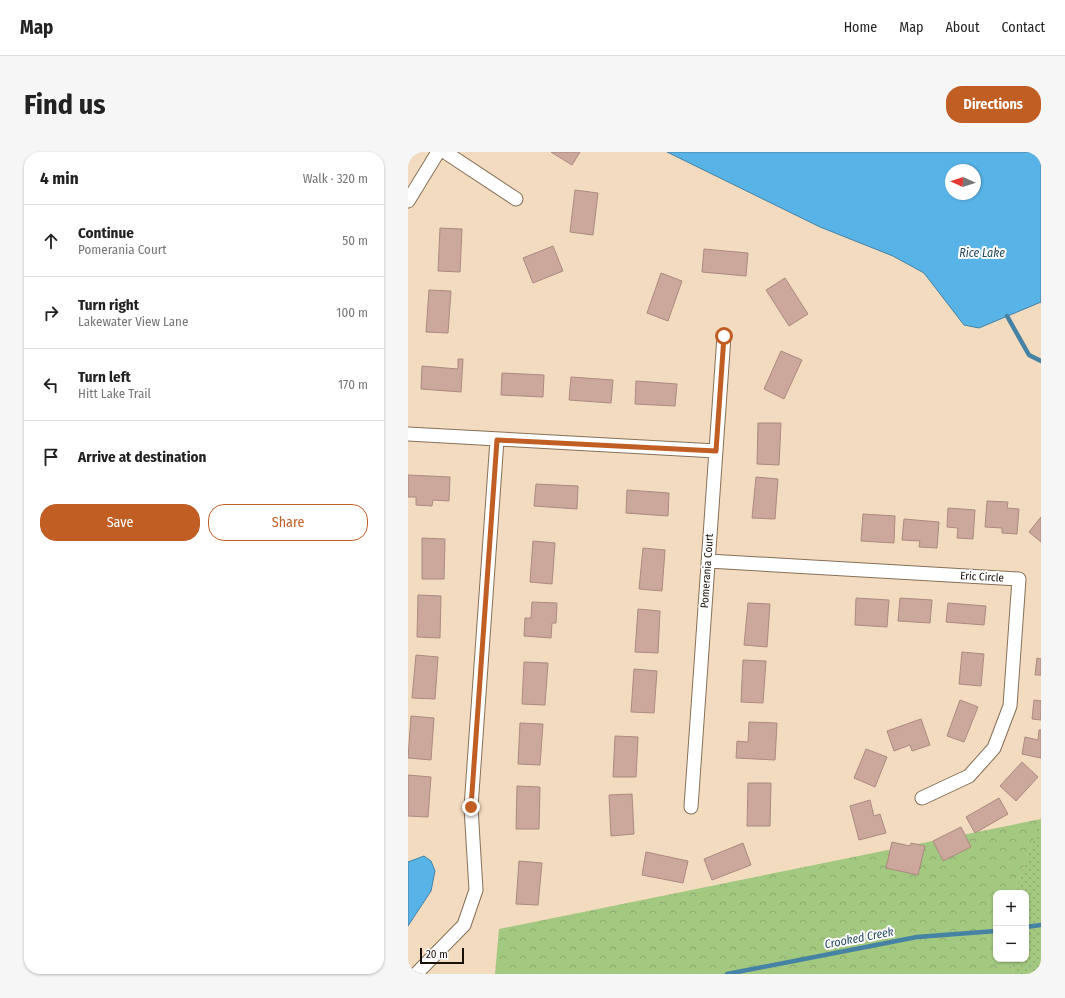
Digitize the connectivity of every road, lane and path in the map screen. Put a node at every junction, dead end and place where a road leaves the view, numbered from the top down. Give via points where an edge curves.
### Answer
1 (438, 152) edge
2 (444, 152) edge
3 (516, 199) dead end
4 (408, 201) edge
5 (724, 336) dead end
6 (408, 434) edge
7 (497, 440) junction
8 (716, 451) junction
9 (708, 561) junction
10 (922, 798) dead end
11 (691, 807) dead end
12 (416, 974) edge

1 - 4 street
2 - 3 street
5 - 8 street, Pomerania Court
6 - 7 street
7 - 8 street
7 - 12 street via 471,807 476,890 464,925
8 - 9 street, Pomerania Court
9 - 10 street, Eric Circle via 1019,579 1010,706 994,748 969,776
9 - 11 street, Pomerania Court

